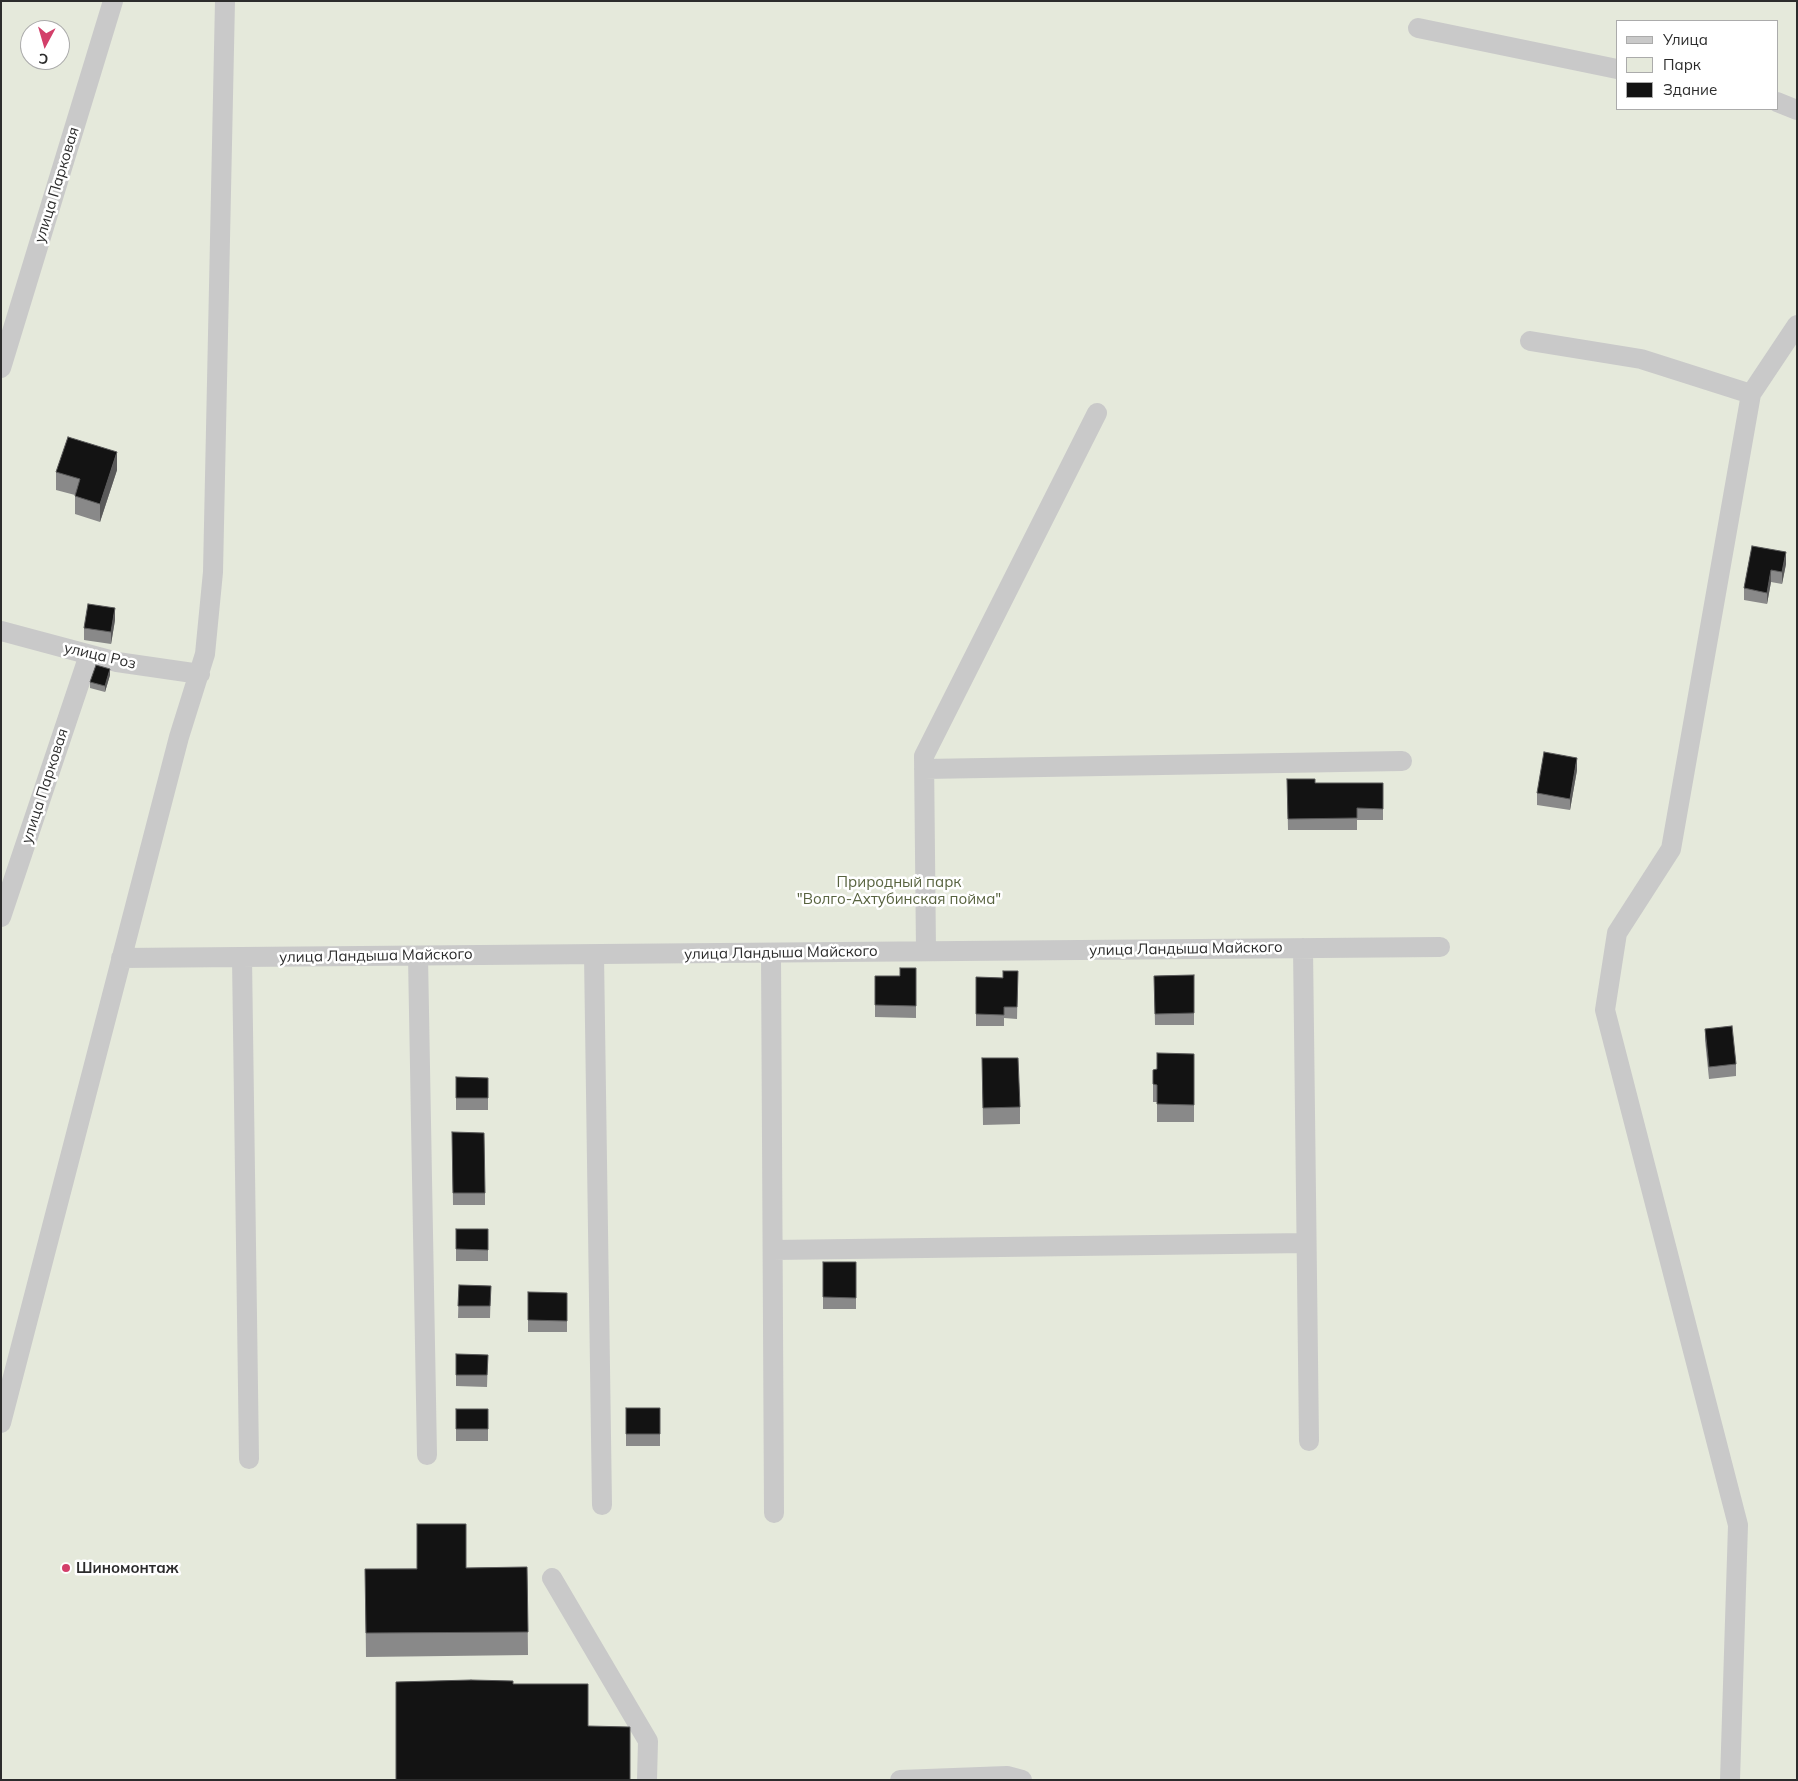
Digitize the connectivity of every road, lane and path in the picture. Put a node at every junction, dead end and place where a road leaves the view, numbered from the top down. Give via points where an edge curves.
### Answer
1 (113, 1) edge
2 (225, 1) edge
3 (1418, 28) dead end
4 (1616, 69) edge
5 (1778, 102) edge
6 (1797, 110) edge
7 (1797, 324) edge
8 (1530, 342) dead end
9 (1, 368) edge
10 (1751, 394) junction
11 (1097, 413) dead end
12 (1, 631) edge
13 (88, 655) junction
14 (200, 674) junction
15 (1402, 761) dead end
16 (924, 769) junction
17 (1, 918) edge
18 (1440, 947) dead end
19 (1303, 948) junction
20 (926, 951) junction
21 (771, 953) junction
22 (594, 954) junction
23 (418, 956) junction
24 (121, 958) junction
25 (242, 958) junction
26 (1306, 1243) junction
27 (773, 1250) junction
28 (1, 1423) edge
29 (1309, 1441) dead end
30 (427, 1455) dead end
31 (249, 1459) dead end
32 (602, 1505) dead end
33 (774, 1513) dead end
34 (552, 1578) dead end
35 (647, 1780) edge
36 (900, 1780) edge
37 (1022, 1780) edge
38 (1730, 1780) edge

1 - 9 street, улица Парковая
2 - 14 street via 214,572 206,654
3 - 4 street
5 - 6 street
7 - 10 street
8 - 10 street via 1641,359
10 - 38 street via 1671,849 1617,933 1605,1010 1738,1525
11 - 16 street via 924,756
12 - 13 street, улица Роз
13 - 14 street, улица Роз
13 - 17 street, улица Парковая
14 - 24 street via 178,736
15 - 16 street
16 - 20 street
18 - 19 street, улица Ландыша Майского
19 - 20 street, улица Ландыша Майского
19 - 26 street
20 - 21 street, улица Ландыша Майского
21 - 22 street, улица Ландыша Майского
21 - 27 street
22 - 23 street, улица Ландыша Майского
22 - 32 street
23 - 25 street, улица Ландыша Майского
23 - 30 street
24 - 25 street, улица Ландыша Майского
24 - 28 street
25 - 31 street
26 - 27 street
26 - 29 street
27 - 33 street
34 - 35 street via 648,1741
36 - 37 street via 1007,1776

